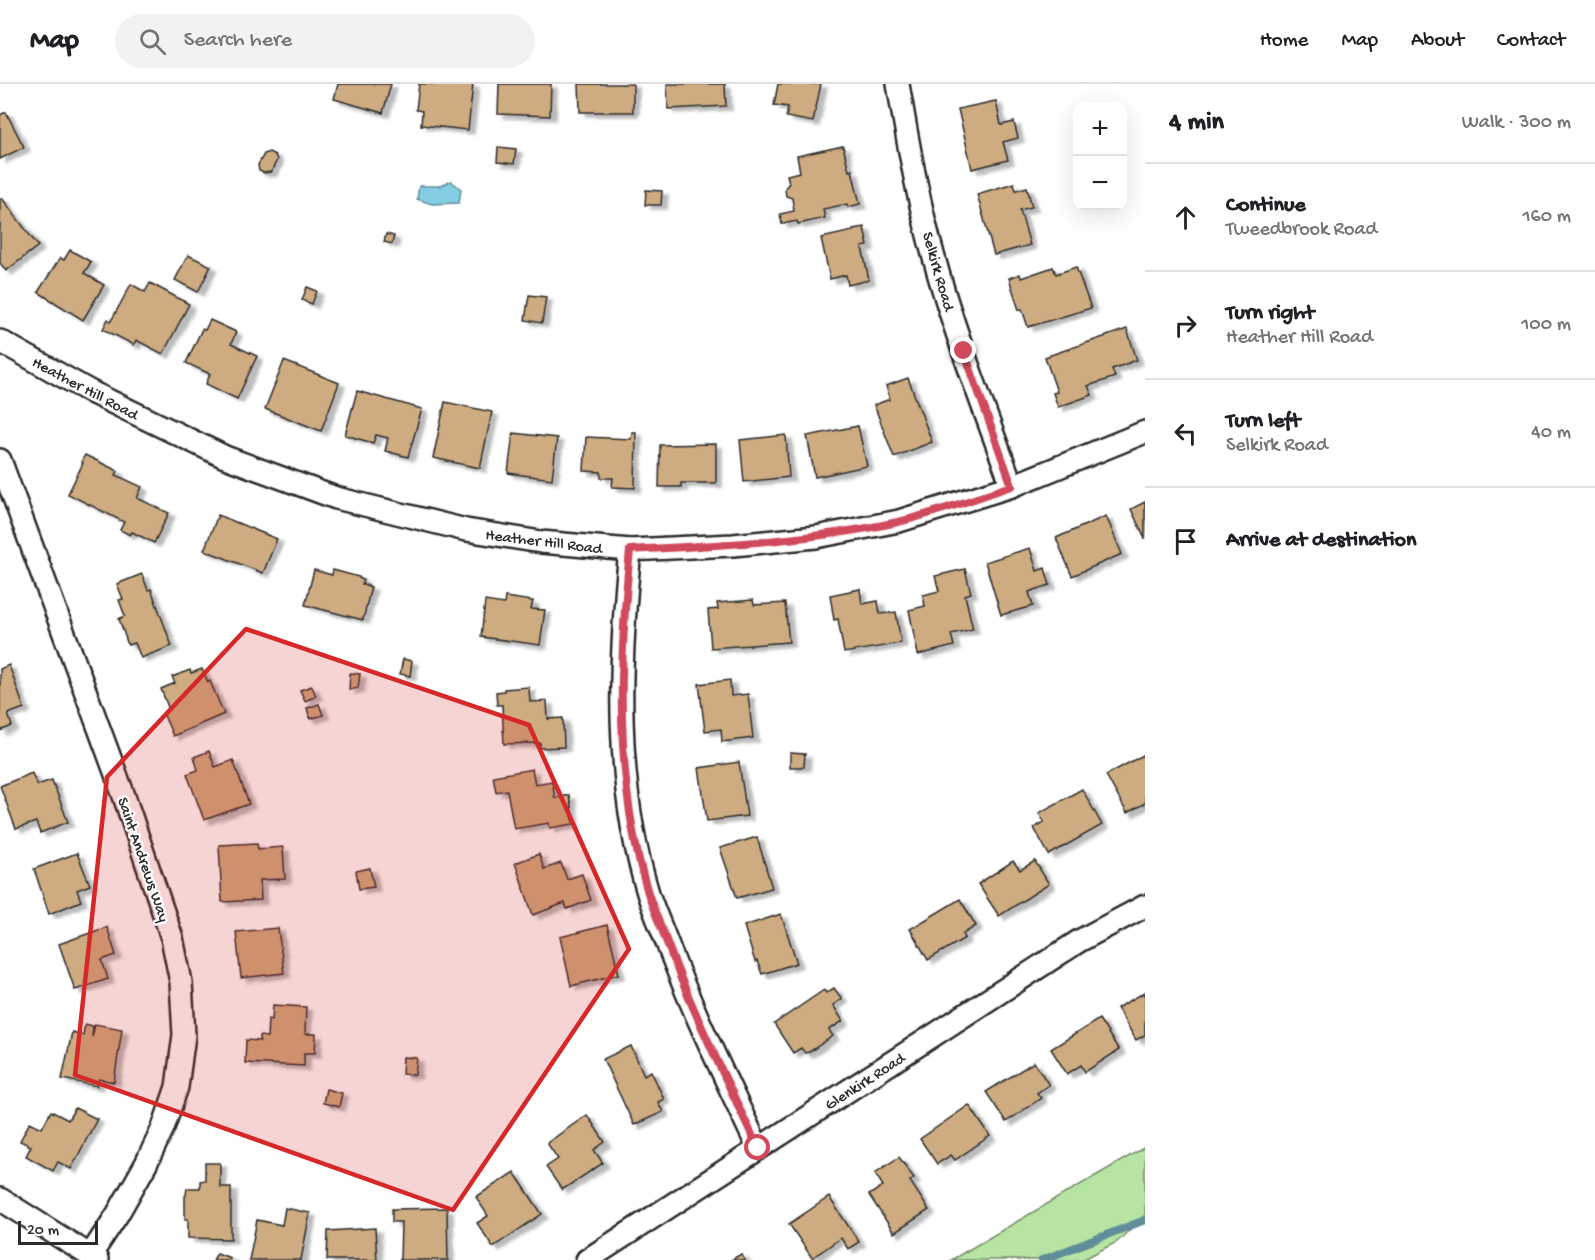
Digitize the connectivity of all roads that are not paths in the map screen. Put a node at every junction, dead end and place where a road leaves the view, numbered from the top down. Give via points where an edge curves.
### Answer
1 (898, 84) edge
2 (0, 341) edge
3 (1145, 432) edge
4 (0, 460) edge
5 (1012, 486) junction
6 (630, 550) junction
7 (1145, 906) edge
8 (758, 1148) junction
9 (0, 1199) edge
10 (94, 1258) edge
11 (587, 1260) edge

1 - 5 street, Selkirk Road via 934,258
2 - 6 street, Heather Hill Road via 91,392 225,456 336,498 466,530
3 - 5 street, Heather Hill Road
4 - 10 street, Saint Andrews Way via 124,796 172,938 182,982 184,1035 177,1087 146,1164
5 - 6 street, Heather Hill Road via 900,521 816,537
6 - 8 street via 622,683 623,762 632,823 648,893 683,986
7 - 8 street, Glenkirk Road via 1079,941
8 - 11 street, Glenkirk Road
9 - 10 street

